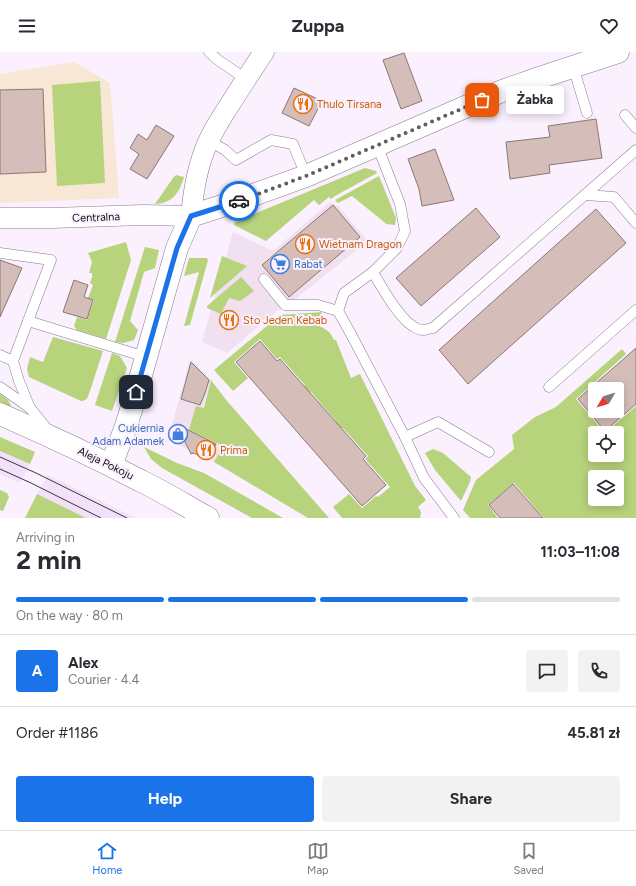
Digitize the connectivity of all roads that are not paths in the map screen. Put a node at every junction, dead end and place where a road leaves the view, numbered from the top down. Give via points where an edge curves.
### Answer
1 (209, 52) edge
2 (264, 52) edge
3 (618, 52) edge
4 (573, 66) junction
5 (246, 79) junction
6 (587, 113) dead end
7 (625, 115) dead end
8 (636, 128) edge
9 (208, 140) junction
10 (377, 145) junction
11 (636, 150) edge
12 (306, 176) junction
13 (585, 195) junction
14 (191, 216) junction
15 (0, 218) edge
16 (636, 223) edge
17 (0, 253) edge
18 (372, 272) junction
19 (264, 279) dead end
20 (636, 310) edge
21 (338, 311) junction
22 (28, 321) junction
23 (0, 355) edge
24 (146, 357) junction
25 (13, 361) junction
26 (0, 387) edge
27 (549, 387) dead end
28 (30, 408) junction
29 (0, 414) edge
30 (405, 437) junction
31 (54, 438) junction
32 (489, 452) dead end
33 (111, 465) junction
34 (208, 518) edge
35 (454, 518) edge

1 - 5 lane
2 - 5 street
3 - 4 street, Centralna
4 - 6 lane
4 - 10 street, Centralna via 490,96
5 - 9 street
7 - 8 lane
9 - 12 lane via 236,160 271,140 293,144
9 - 14 street via 197,174
10 - 12 street, Centralna
10 - 18 lane via 400,204 405,231 397,248
11 - 13 lane
12 - 14 street, Centralna
13 - 16 lane via 614,197
13 - 18 lane via 433,328 422,330 413,327 395,310
14 - 15 street, Centralna
14 - 24 street via 177,248
17 - 22 lane via 51,260
18 - 21 lane via 344,293
19 - 21 lane via 285,305 318,306
20 - 27 lane
21 - 30 lane
22 - 24 lane
22 - 25 lane
23 - 25 lane
24 - 33 street via 125,429
25 - 28 lane
26 - 28 lane
28 - 31 lane
29 - 31 street, Aleja Pokoju
30 - 32 lane via 438,422
30 - 35 lane via 424,478
31 - 33 street, Aleja Pokoju
33 - 34 street, Aleja Pokoju

